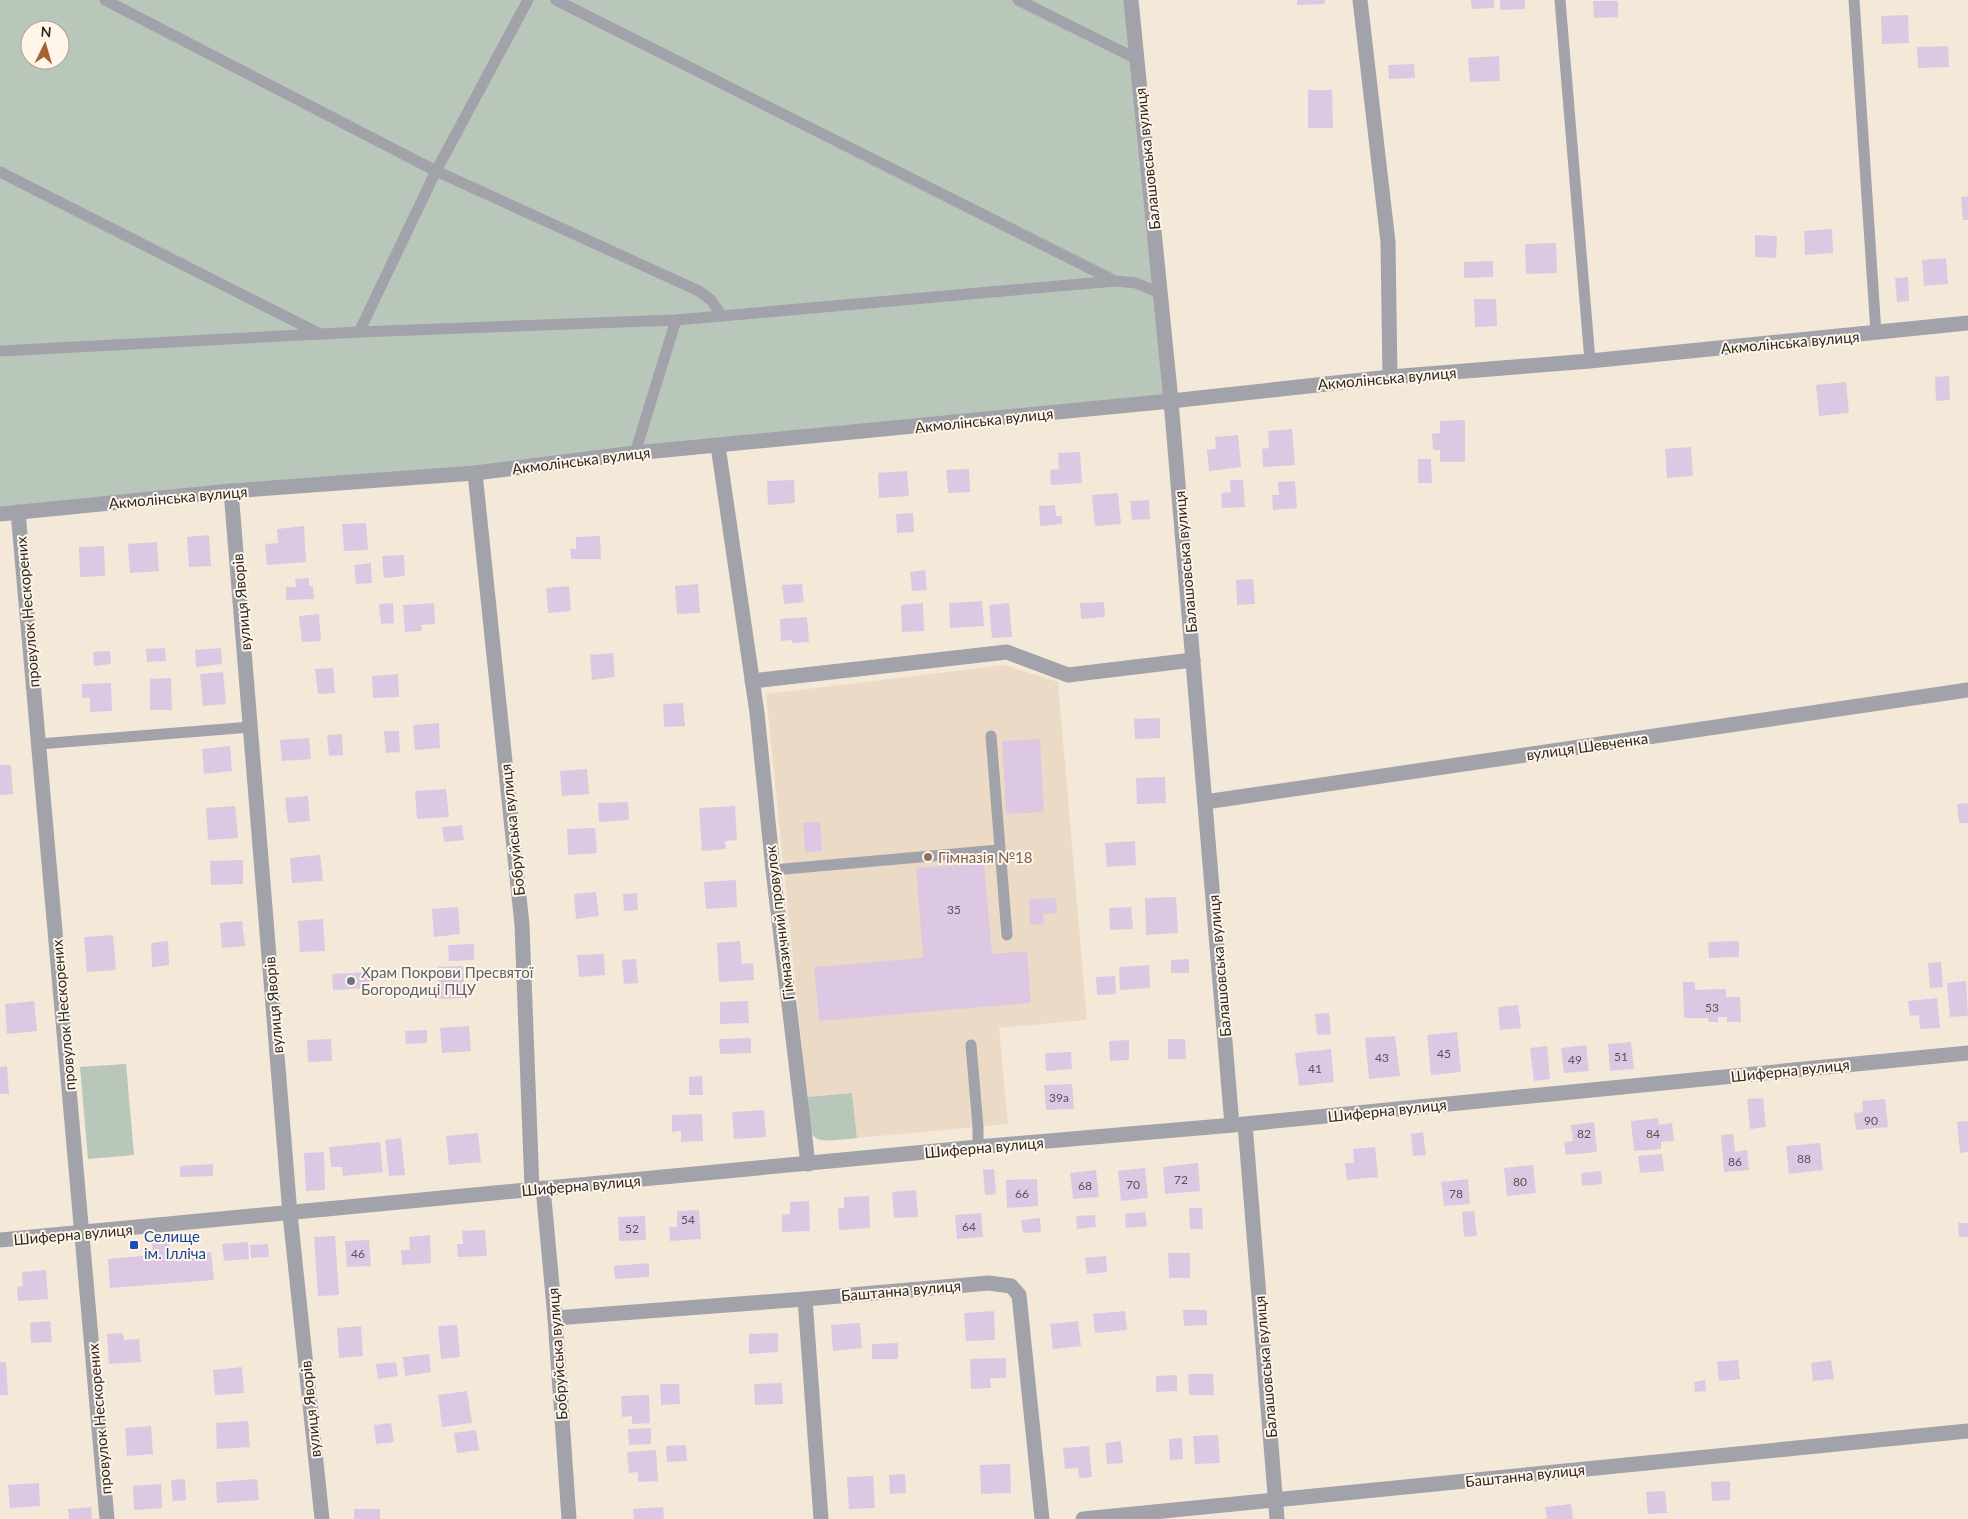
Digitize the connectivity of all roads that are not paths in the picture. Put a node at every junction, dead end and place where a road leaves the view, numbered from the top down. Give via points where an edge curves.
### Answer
1 (105, 0) edge
2 (528, 0) edge
3 (556, 0) edge
4 (1018, 0) edge
5 (1131, 0) edge
6 (1360, 0) edge
7 (1560, 0) edge
8 (1854, 0) edge
9 (1137, 59) junction
10 (436, 171) junction
11 (0, 172) edge
12 (1115, 281) junction
13 (1160, 293) junction
14 (722, 316) junction
15 (676, 320) junction
16 (1968, 323) edge
17 (358, 332) junction
18 (1876, 333) junction
19 (320, 334) junction
20 (0, 351) edge
21 (1590, 361) junction
22 (1390, 377) junction
23 (1171, 401) junction
24 (718, 446) junction
25 (635, 453) junction
26 (475, 473) junction
27 (231, 491) junction
28 (18, 512) junction
29 (0, 514) edge
30 (1193, 660) junction
31 (752, 681) junction
32 (1968, 690) edge
33 (251, 727) junction
34 (991, 736) dead end
35 (39, 744) junction
36 (1205, 802) junction
37 (999, 850) junction
38 (773, 870) junction
39 (1007, 935) dead end
40 (971, 1046) dead end
41 (1968, 1053) edge
42 (1239, 1125) junction
43 (978, 1147) junction
44 (808, 1164) junction
45 (538, 1189) junction
46 (290, 1214) junction
47 (82, 1232) junction
48 (0, 1240) edge
49 (805, 1299) junction
50 (555, 1318) junction
51 (1968, 1431) edge
52 (1275, 1500) junction
53 (108, 1519) edge
54 (322, 1519) edge
55 (569, 1519) edge
56 (821, 1519) edge
57 (1042, 1519) edge
58 (1083, 1519) edge
59 (1277, 1519) edge

1 - 10 lane
2 - 10 lane
3 - 12 lane
4 - 9 lane
5 - 9 street, Балашовська вулиця
6 - 22 street via 1388,242
7 - 21 lane
8 - 18 lane
9 - 13 street, Балашовська вулиця
10 - 14 lane via 699,292 711,300
10 - 17 lane
11 - 19 lane
12 - 13 lane via 1136,283
12 - 14 lane
13 - 23 street, Балашовська вулиця
14 - 15 lane
15 - 17 lane
15 - 25 lane
16 - 18 street, Акмолінська вулиця
17 - 19 lane
18 - 21 street, Акмолінська вулиця
19 - 20 lane
21 - 22 street, Акмолінська вулиця
22 - 23 street, Акмолінська вулиця
23 - 24 street, Акмолінська вулиця
23 - 30 street, Балашовська вулиця
24 - 25 street, Акмолінська вулиця
24 - 31 street, Гімназичний провулок
25 - 26 street, Акмолінська вулиця
26 - 27 street, Акмолінська вулиця
26 - 45 street, Бобруйська вулиця via 522,925
27 - 28 street, Акмолінська вулиця
27 - 33 street, вулиця Яворів
28 - 29 street, Акмолінська вулиця
28 - 35 street, провулок Нескорених
30 - 31 street via 1068,675 1007,652
30 - 36 street, Балашовська вулиця
31 - 38 street, Гімназичний провулок
32 - 36 street, вулиця Шевченка
33 - 35 lane
33 - 46 street, вулиця Яворів
34 - 37 lane
35 - 47 street, провулок Нескорених
36 - 42 street, Балашовська вулиця
37 - 38 lane
37 - 39 lane
38 - 44 street, Гімназичний провулок
40 - 43 lane
41 - 42 street, Шиферна вулиця
42 - 43 street, Шиферна вулиця
42 - 52 street, Балашовська вулиця
43 - 44 street, Шиферна вулиця
44 - 45 street, Шиферна вулиця
45 - 46 street, Шиферна вулиця
45 - 50 street, Бобруйська вулиця
46 - 47 street, Шиферна вулиця
46 - 54 street, вулиця Яворів
47 - 48 street, Шиферна вулиця
47 - 53 street, провулок Нескорених
49 - 50 street, Баштанна вулиця
49 - 56 street
49 - 57 street, Баштанна вулиця via 989,1283 1011,1286 1017,1291
50 - 55 street, Бобруйська вулиця
51 - 52 street, Баштанна вулиця
52 - 58 street, Баштанна вулиця
52 - 59 street, Балашовська вулиця

